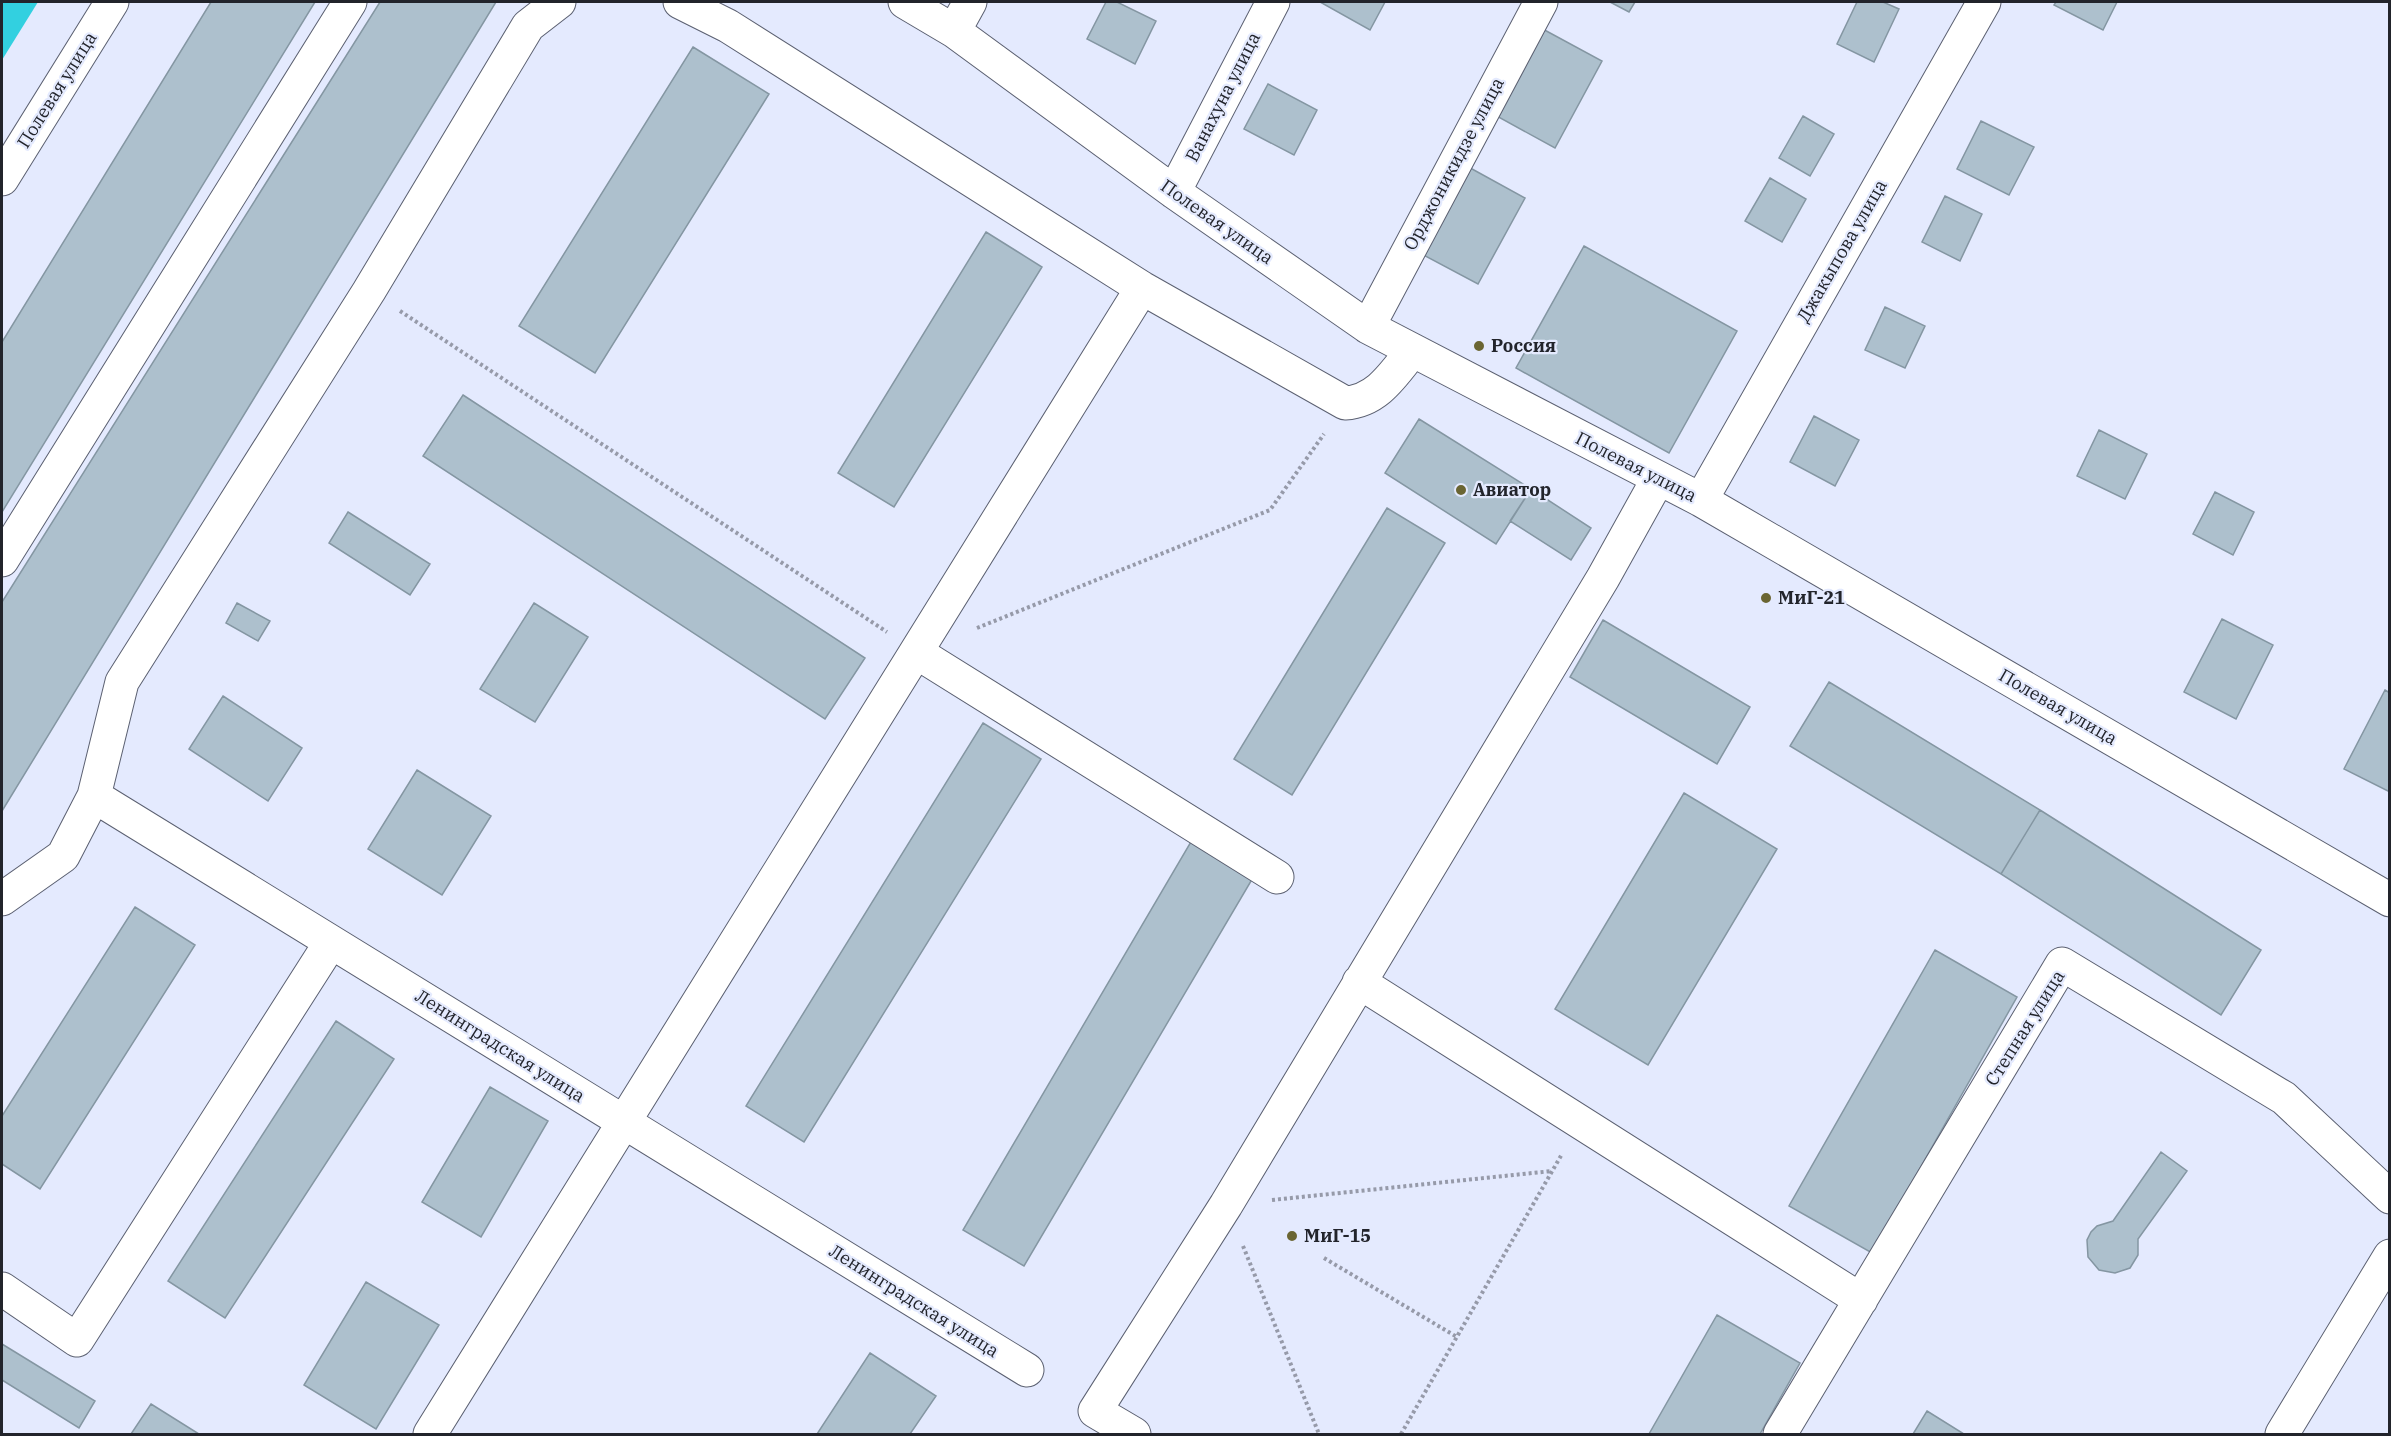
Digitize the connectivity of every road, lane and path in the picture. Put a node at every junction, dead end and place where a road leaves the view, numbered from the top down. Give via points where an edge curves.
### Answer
1 (112, 2) edge
2 (350, 2) edge
3 (558, 2) edge
4 (680, 2) edge
5 (905, 2) edge
6 (970, 2) edge
7 (1273, 2) edge
8 (1541, 2) edge
9 (1984, 2) edge
10 (954, 31) junction
11 (2, 179) edge
12 (1174, 192) junction
13 (1142, 288) junction
14 (369, 291) junction
15 (1368, 327) junction
16 (1412, 351) junction
17 (1346, 403) junction
18 (1658, 478) junction
19 (1701, 500) junction
20 (2, 560) edge
21 (972, 630) dead end
22 (916, 652) junction
23 (94, 796) junction
24 (1277, 877) dead end
25 (2, 899) edge
26 (2390, 900) edge
27 (331, 942) junction
28 (1359, 982) junction
29 (624, 1122) junction
30 (1580, 1122) junction
31 (1552, 1171) junction
32 (2390, 1197) edge
33 (1226, 1205) junction
34 (2390, 1256) edge
35 (1324, 1258) dead end
36 (2, 1289) edge
37 (1861, 1300) junction
38 (1457, 1337) junction
39 (1027, 1370) dead end
40 (1088, 1423) edge
41 (430, 1434) edge
42 (1134, 1434) edge
43 (1319, 1434) edge
44 (1401, 1434) edge
45 (1780, 1434) edge
46 (2282, 1434) edge

1 - 11 street, Полевая улица
2 - 20 street
3 - 14 street via 528,26
4 - 13 street via 738,32
5 - 10 street, Полевая улица
6 - 10 street
7 - 12 street, Ванахуна улица
8 - 15 street, Орджоникидзе улица
9 - 19 street, Джакыпова улица
10 - 12 street, Полевая улица
12 - 15 street, Полевая улица
13 - 17 street
13 - 22 street
14 - 22 path
14 - 23 street via 122,682
15 - 16 street, Полевая улица
16 - 17 street via 1388,381 1363,402
16 - 18 street, Полевая улица
17 - 21 path via 1270,510
18 - 19 street, Полевая улица
18 - 28 street via 1603,578
19 - 26 street, Полевая улица
22 - 24 street
22 - 29 street
23 - 25 street via 63,856
23 - 27 street, Ленинградская улица
27 - 29 street, Ленинградская улица
27 - 36 street via 77,1341
28 - 30 street
28 - 33 street
29 - 39 street, Ленинградская улица
29 - 41 street
30 - 31 path
30 - 37 street
31 - 33 path
31 - 38 path
32 - 37 street, Степная улица via 2284,1098 2062,964
33 - 40 street
33 - 43 path
34 - 46 street
35 - 38 path
37 - 45 street, Степная улица
38 - 44 path
40 - 42 street

